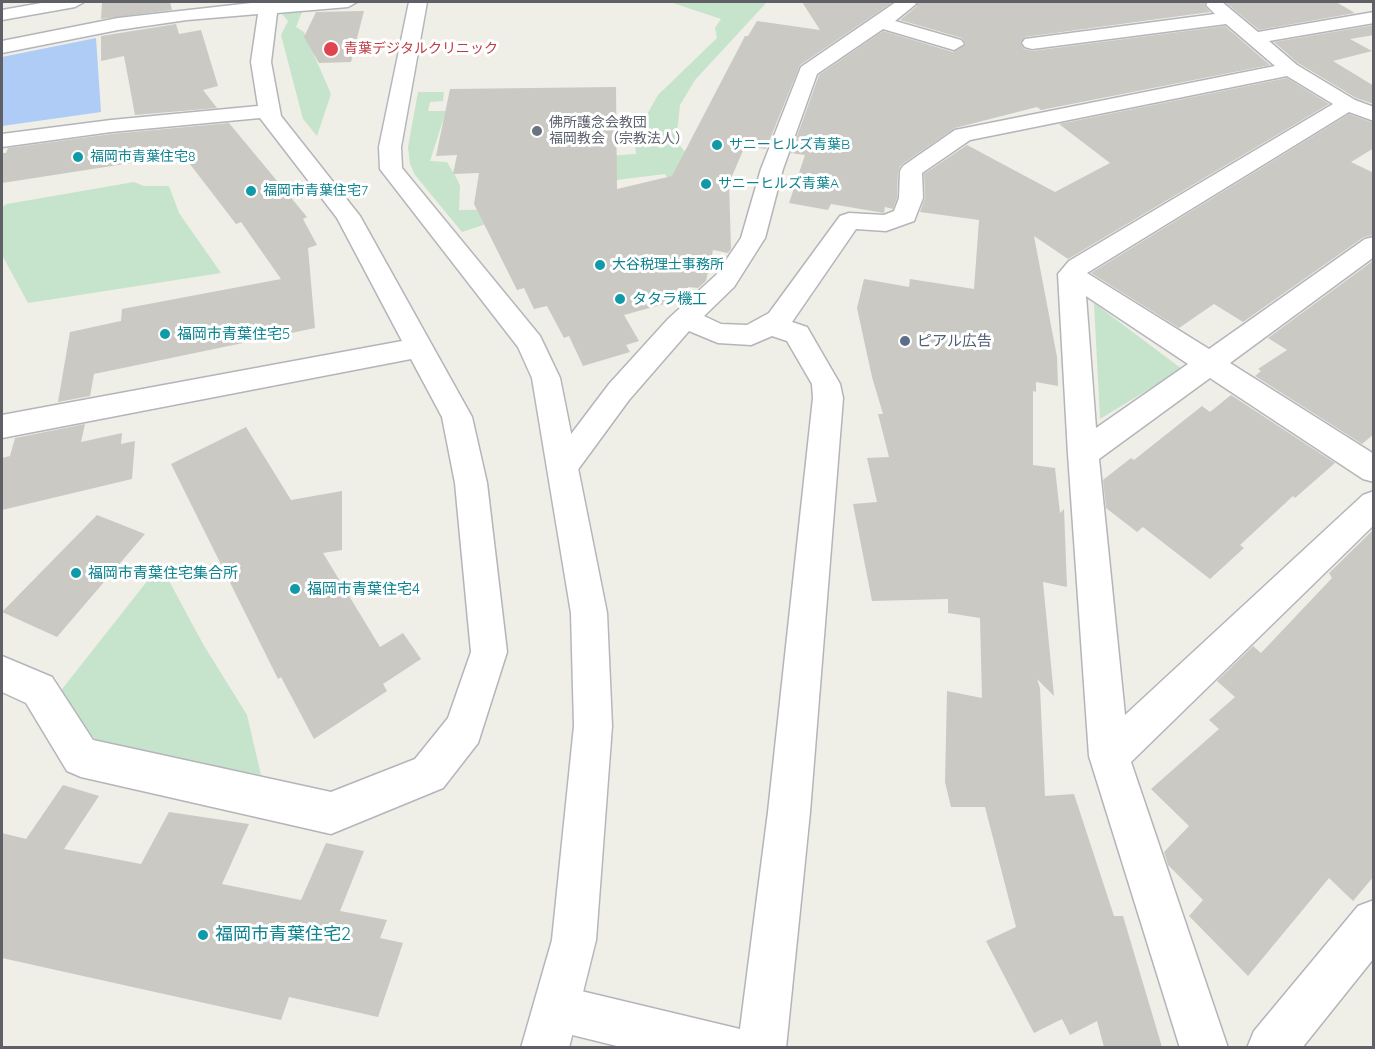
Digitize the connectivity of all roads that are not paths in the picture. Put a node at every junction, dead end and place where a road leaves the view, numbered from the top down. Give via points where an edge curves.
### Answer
1 (75, 2) edge
2 (348, 2) edge
3 (418, 2) edge
4 (905, 2) edge
5 (1212, 2) edge
6 (268, 4) edge
7 (2, 15) edge
8 (1374, 17) edge
9 (1231, 18) junction
10 (880, 22) junction
11 (1254, 38) junction
12 (1032, 43) dead end
13 (954, 44) dead end
14 (2, 47) edge
15 (1290, 69) junction
16 (1348, 104) junction
17 (269, 111) junction
18 (1374, 115) edge
19 (2, 141) edge
20 (1374, 245) edge
21 (1071, 274) junction
22 (685, 319) junction
23 (769, 325) junction
24 (420, 347) junction
25 (1212, 363) junction
26 (2, 427) edge
27 (1083, 454) junction
28 (563, 466) junction
29 (1374, 470) edge
30 (1374, 504) edge
31 (2, 674) edge
32 (1109, 756) junction
33 (1374, 922) edge
34 (551, 1028) edge
35 (729, 1047) edge
36 (762, 1047) edge
37 (1204, 1047) edge
38 (1271, 1047) edge

1 - 7 street
2 - 6 street
3 - 28 street via 390,147 391,169 530,342 546,378
4 - 10 street
5 - 9 street
6 - 14 street via 118,24
6 - 17 street via 261,62
8 - 11 street
9 - 11 street
9 - 12 street
10 - 13 street
10 - 22 street via 807,71 772,169 753,238 725,281
11 - 15 street
15 - 16 street
15 - 23 street via 963,135 911,171 911,198 905,216 886,223 849,221 779,320
16 - 18 street
16 - 21 street
17 - 19 street
17 - 24 street via 348,216
20 - 25 street
21 - 25 street
21 - 27 street
22 - 23 street via 729,334 751,335
22 - 28 street via 619,392
23 - 36 street via 797,334 826,384 828,398 789,812
24 - 26 street
24 - 31 street via 457,417 471,483 489,652 464,729 429,774 331,813 81,757 39,690
25 - 27 street
25 - 29 street
27 - 32 street
28 - 34 street via 589,613 592,726 574,940
30 - 32 street
32 - 37 street
33 - 38 street
34 - 35 street

